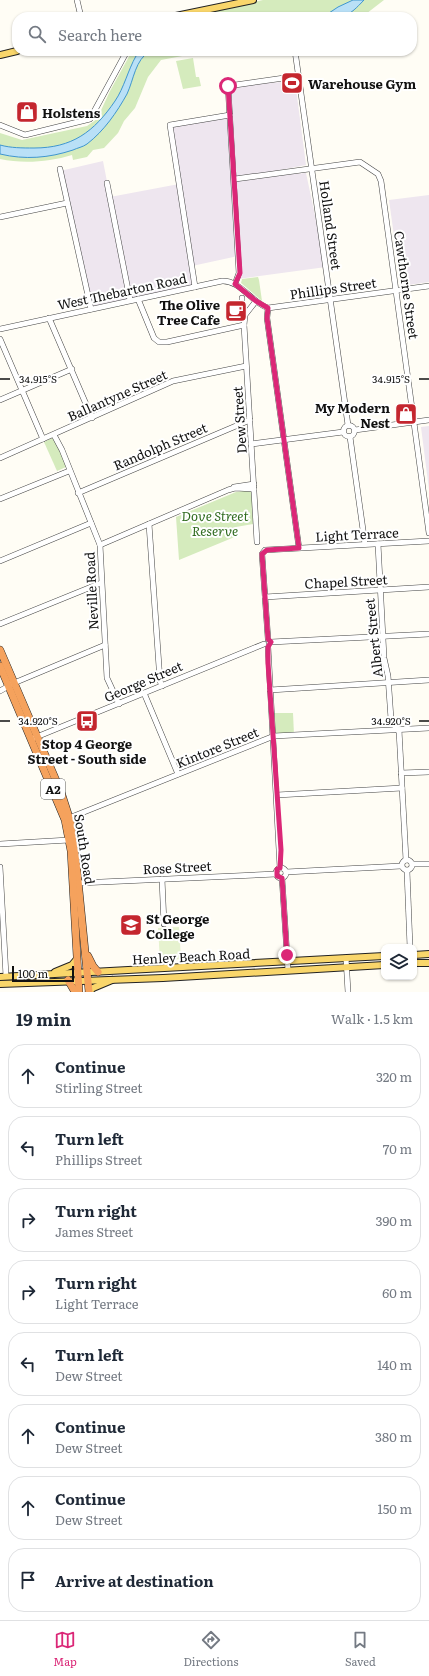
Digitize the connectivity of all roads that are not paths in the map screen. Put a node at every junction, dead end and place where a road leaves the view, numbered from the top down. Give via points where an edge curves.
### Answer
1 (77, 0) edge
2 (253, 0) edge
3 (242, 1) edge
4 (80, 12) edge
5 (193, 12) edge
6 (12, 52) edge
7 (0, 55) edge
8 (124, 56) edge
9 (296, 56) edge
10 (298, 76) junction
11 (230, 115) junction
12 (0, 125) edge
13 (311, 168) junction
14 (60, 169) dead end
15 (235, 179) junction
16 (107, 183) dead end
17 (68, 203) junction
18 (0, 217) edge
19 (235, 284) junction
20 (195, 286) junction
21 (429, 286) edge
22 (397, 290) junction
23 (242, 298) dead end
24 (138, 299) junction
25 (130, 300) junction
26 (330, 300) junction
27 (256, 301) junction
28 (91, 308) junction
29 (268, 308) junction
30 (246, 313) junction
31 (49, 318) junction
32 (244, 325) junction
33 (0, 329) edge
34 (0, 339) edge
35 (246, 366) junction
36 (72, 369) junction
37 (22, 390) junction
38 (0, 400) edge
39 (92, 418) junction
40 (250, 420) junction
41 (429, 420) edge
42 (414, 422) junction
43 (348, 425) junction
44 (354, 430) junction
45 (343, 432) junction
46 (54, 435) junction
47 (350, 437) junction
48 (43, 439) junction
49 (283, 440) junction
50 (252, 444) junction
51 (0, 458) edge
52 (69, 471) junction
53 (254, 487) junction
54 (78, 493) junction
55 (0, 499) edge
56 (429, 513) edge
57 (91, 523) junction
58 (149, 524) junction
59 (429, 533) edge
60 (429, 541) edge
61 (257, 542) dead end
62 (365, 544) junction
63 (378, 544) junction
64 (100, 545) junction
65 (299, 548) junction
66 (0, 561) edge
67 (101, 583) junction
68 (429, 587) edge
69 (380, 590) junction
70 (265, 597) junction
71 (0, 624) edge
72 (429, 634) edge
73 (382, 637) junction
74 (268, 643) junction
75 (106, 645) junction
76 (0, 650) edge
77 (0, 666) edge
78 (429, 680) edge
79 (389, 682) junction
80 (12, 685) junction
81 (162, 686) junction
82 (270, 690) junction
83 (0, 691) edge
84 (144, 693) junction
85 (119, 704) junction
86 (429, 728) edge
87 (398, 730) junction
88 (274, 736) junction
89 (34, 738) junction
90 (429, 772) edge
91 (401, 773) junction
92 (178, 774) junction
93 (402, 788) junction
94 (277, 795) junction
95 (69, 818) junction
96 (69, 840) junction
97 (0, 844) edge
98 (406, 860) junction
99 (412, 864) junction
100 (429, 864) edge
101 (401, 866) junction
102 (0, 867) edge
103 (280, 868) junction
104 (407, 871) junction
105 (286, 872) junction
106 (276, 874) junction
107 (282, 878) junction
108 (162, 879) junction
109 (76, 884) junction
110 (164, 924) dead end
111 (410, 944) edge
112 (86, 948) junction
113 (429, 954) edge
114 (417, 955) edge
115 (381, 956) edge
116 (346, 958) junction
117 (77, 959) junction
118 (287, 961) junction
119 (417, 963) edge
120 (429, 963) edge
121 (381, 965) edge
122 (346, 967) junction
123 (288, 970) junction
124 (98, 972) junction
125 (50, 974) junction
126 (3, 976) edge
127 (78, 976) junction
128 (87, 976) junction
129 (117, 978) junction
130 (68, 980) junction
131 (0, 984) edge
132 (75, 992) edge
133 (79, 992) edge
134 (89, 992) edge
135 (348, 992) edge

1 - 4 street
2 - 3 main road
3 - 5 main road
6 - 7 main road
8 - 12 street via 90,119 24,135
9 - 10 street, Holland Street
10 - 11 street via 228,86
10 - 13 street, Holland Street
11 - 15 street
11 - 20 street via 170,125
13 - 15 street
13 - 22 street, Cawthorne Street via 360,162 378,174
13 - 26 street, Holland Street
14 - 17 street
15 - 19 street via 240,273
16 - 25 street
17 - 18 street
17 - 28 street
19 - 20 street, West Thebarton Road via 222,281
19 - 27 street
20 - 24 street, West Thebarton Road
21 - 22 street, Phillips Street
22 - 26 street, Phillips Street
22 - 42 street, Cawthorne Street
23 - 30 street via 242,308
24 - 25 street, West Thebarton Road
24 - 32 street via 154,338 159,342
25 - 28 street, West Thebarton Road
26 - 29 street, Phillips Street
26 - 43 street, Holland Street
27 - 29 street
27 - 30 street
28 - 31 street, West Thebarton Road
29 - 49 street via 266,314
30 - 32 street, Dew Street
31 - 33 street, West Thebarton Road
31 - 36 street
32 - 35 street, Dew Street
34 - 37 street
35 - 39 street, Ballantyne Street via 174,381
35 - 40 street, Dew Street
36 - 37 street
36 - 39 street
37 - 38 street
37 - 48 street
39 - 46 street, Ballantyne Street
40 - 50 street, Dew Street
40 - 54 street, Randolph Street
41 - 42 street
42 - 44 street
42 - 56 street, Cawthorne Street
42 - 59 street, Cawthorne Street
43 - 44 street
43 - 45 street
44 - 47 street
45 - 47 street
45 - 49 street
46 - 48 street, Ballantyne Street
46 - 52 street, Neville Road
47 - 62 street
48 - 51 street, Ballantyne Street
49 - 50 street
49 - 65 street
50 - 53 street, Dew Street
52 - 54 street, Neville Road
52 - 55 street
53 - 58 street via 240,485
53 - 61 street, Dew Street
54 - 57 street, Neville Road
57 - 64 street, Neville Road
57 - 66 street
58 - 64 street
58 - 81 street
60 - 63 street, Light Terrace
62 - 63 street, Light Terrace
62 - 65 street, Light Terrace
63 - 69 street, Albert Street
64 - 67 street, Neville Road
65 - 70 street, Light Terrace via 263,552
67 - 71 street
67 - 75 street, Neville Road
68 - 69 street, Chapel Street
69 - 70 street, Chapel Street
69 - 73 street, Albert Street
70 - 74 street
72 - 73 street, George Street
73 - 74 street, George Street
73 - 79 street, Albert Street
74 - 81 street, George Street
74 - 82 street
75 - 80 street
75 - 85 street, Neville Road via 107,678
76 - 80 highway, South Road / A2
77 - 80 highway, South Road / A2
78 - 79 street
79 - 82 street
79 - 87 street, Albert Street via 392,718
80 - 83 street
80 - 89 highway, South Road / A2
81 - 84 street, George Street
82 - 88 street
84 - 85 street, George Street
84 - 92 street
85 - 89 street, George Street
86 - 87 street, Kintore Street
87 - 88 street, Kintore Street
87 - 91 street, Albert Street
88 - 92 street, Kintore Street
88 - 94 street
89 - 95 highway, South Road / A2 via 61,792
89 - 96 highway, South Road / A2 via 62,810
90 - 91 street
91 - 93 street, Albert Street
92 - 95 street, Kintore Street
93 - 94 street
93 - 98 street, Albert Street
94 - 103 street
95 - 109 highway, South Road / A2 via 75,848
96 - 97 street
96 - 109 highway, South Road / A2
98 - 99 street
98 - 101 street
99 - 100 street
99 - 104 street
101 - 104 street
101 - 105 street
102 - 126 street
103 - 105 street
103 - 106 street
104 - 111 street
105 - 107 street via 286,876
106 - 107 street
106 - 108 street, Rose Street
107 - 118 street
108 - 109 street, Rose Street
108 - 110 street
109 - 112 highway, South Road / A2
109 - 117 highway, South Road / A2
112 - 124 highway via 92,966
112 - 128 highway, South Road / A2
113 - 114 main road
115 - 116 main road, Henley Beach Road
116 - 118 main road, Henley Beach Road
116 - 122 street
117 - 125 main road via 72,965
117 - 127 highway, South Road / A2
118 - 123 street
118 - 124 main road, Henley Beach Road
119 - 120 main road
121 - 122 main road, Henley Beach Road
122 - 123 main road, Henley Beach Road
122 - 135 street
123 - 129 main road, Henley Beach Road
124 - 128 main road, Henley Beach Road
125 - 126 main road, Henley Beach Road
125 - 127 main road, Henley Beach Road
127 - 128 main road, Henley Beach Road
127 - 130 main road, Henley Beach Road
127 - 133 highway, South Road / A2
128 - 129 main road, Henley Beach Road
128 - 134 highway, South Road / A2
129 - 134 main road
130 - 131 main road, Henley Beach Road
130 - 132 highway

